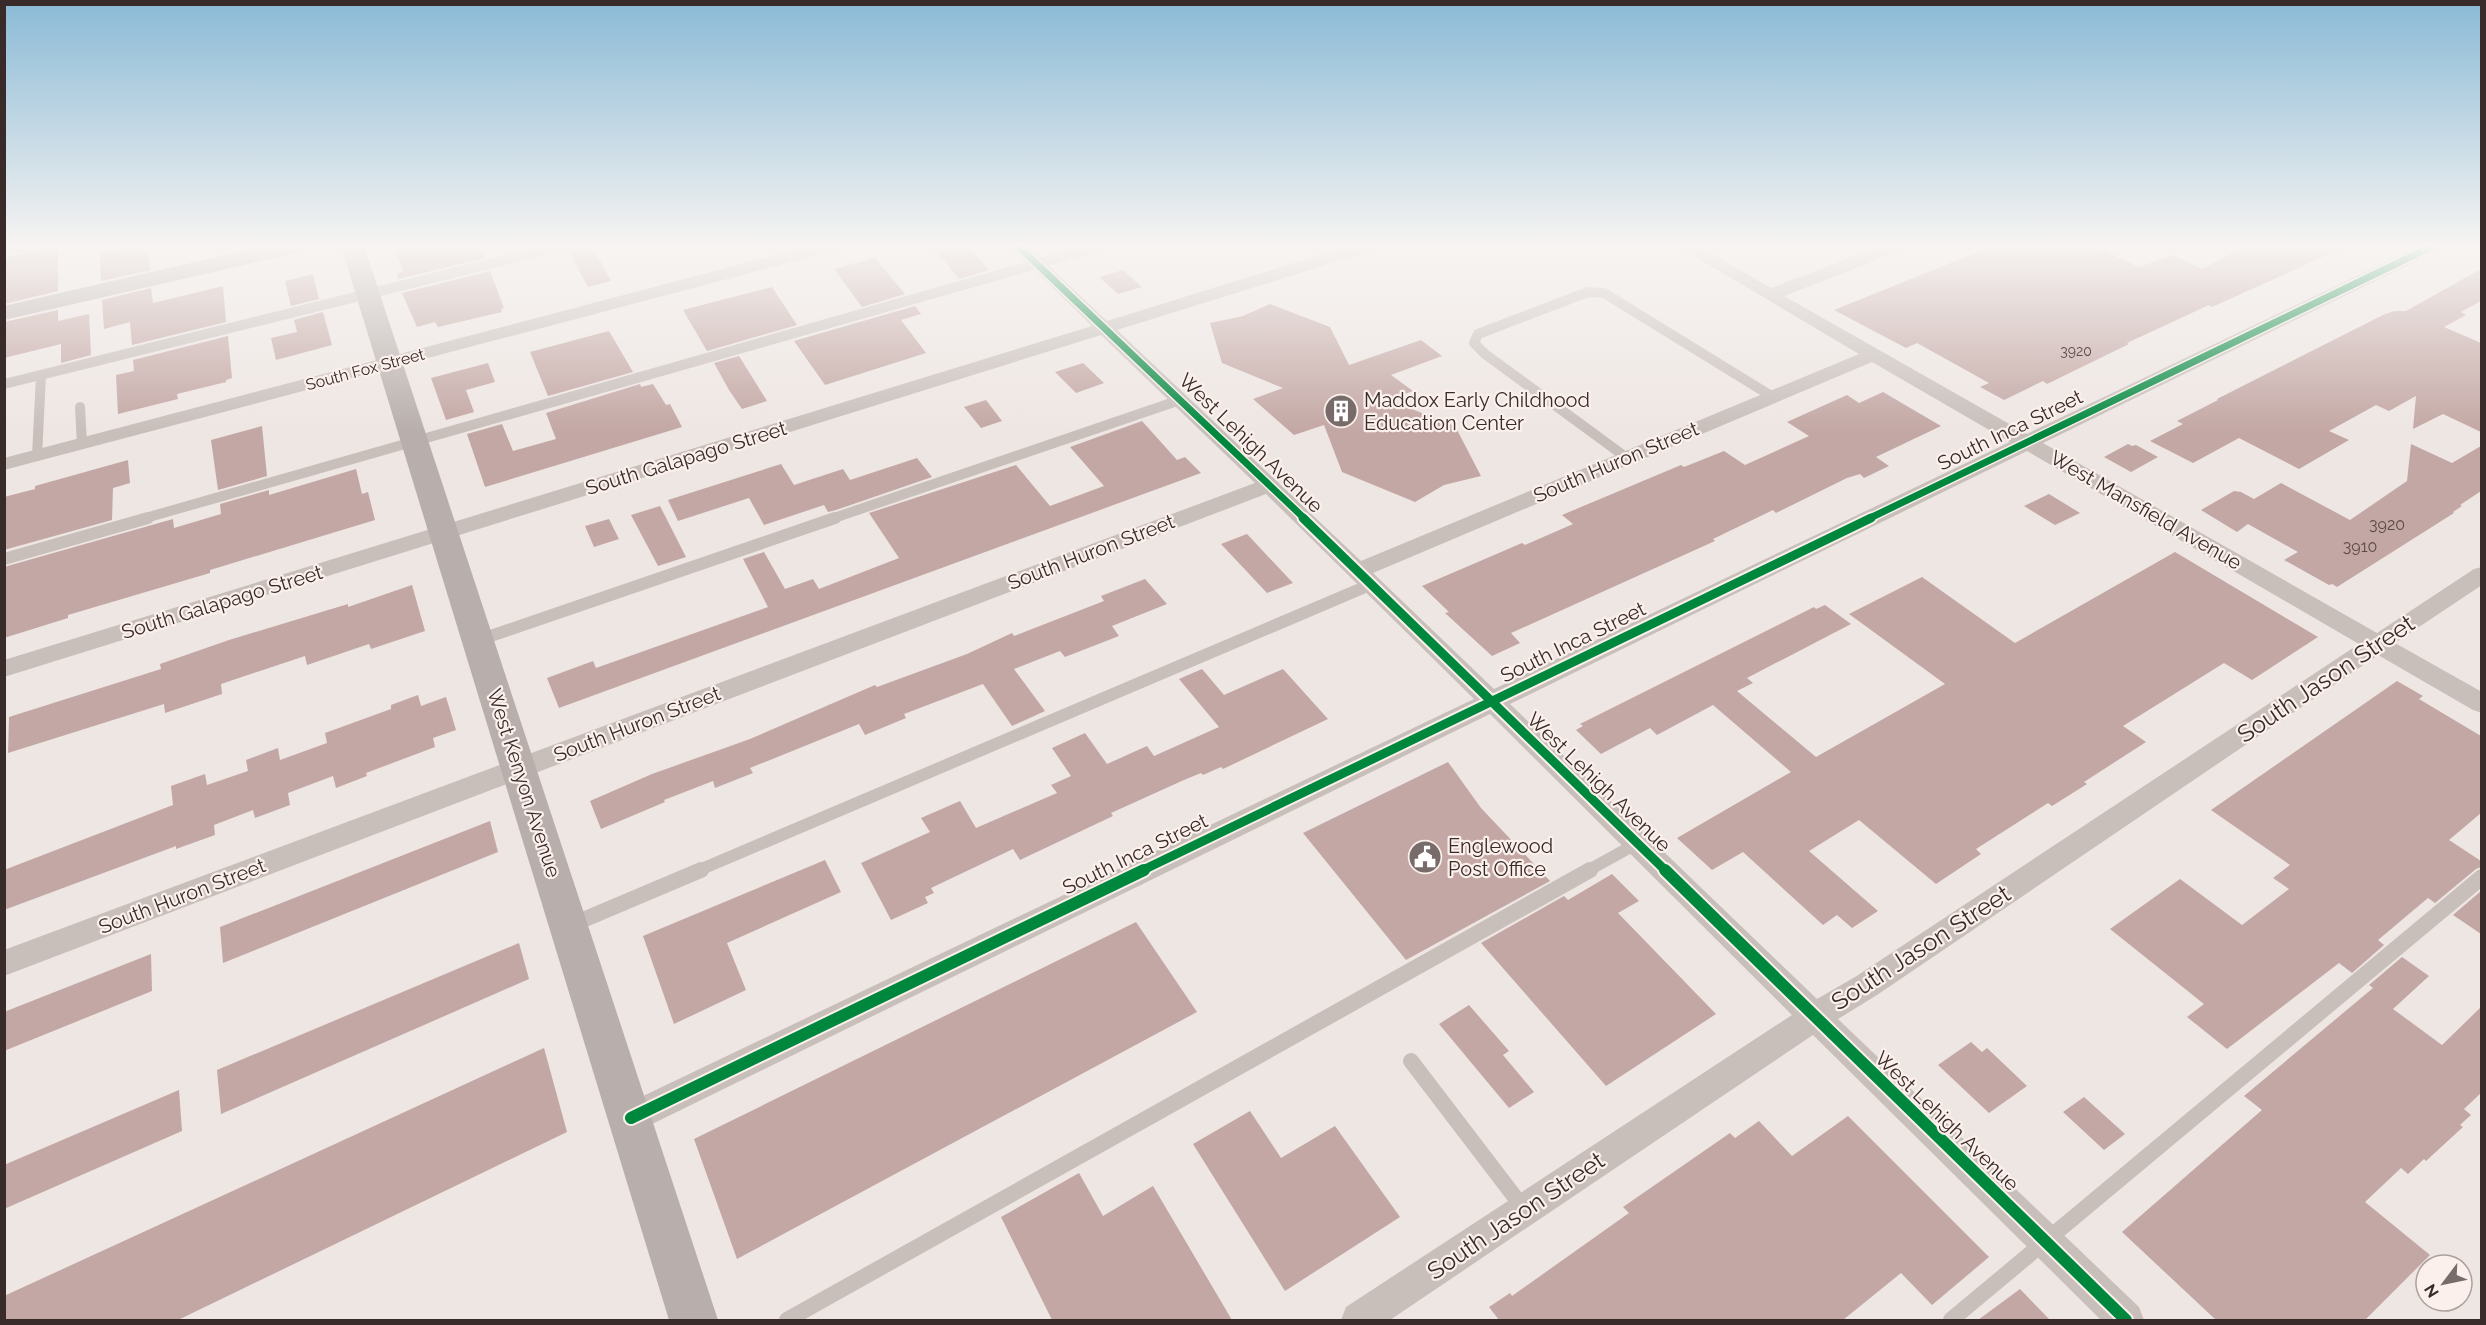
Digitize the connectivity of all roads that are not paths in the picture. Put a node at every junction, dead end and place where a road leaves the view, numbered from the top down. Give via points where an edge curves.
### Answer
1 (27, 308) edge
2 (311, 308) edge
3 (371, 308) edge
4 (597, 308) edge
5 (883, 308) edge
6 (1084, 308) edge
7 (1170, 308) edge
8 (1547, 308) edge
9 (1629, 308) edge
10 (1793, 308) edge
11 (2305, 308) edge
12 (4, 313) edge
13 (1105, 328) junction
14 (1874, 354) junction
15 (388, 363) junction
16 (41, 375) junction
17 (4, 384) edge
18 (1773, 397) junction
19 (1180, 400) junction
20 (80, 407) dead end
21 (413, 442) junction
22 (2028, 442) junction
23 (82, 444) junction
24 (37, 456) junction
25 (1627, 458) junction
26 (4, 464) edge
27 (1269, 485) junction
28 (443, 534) junction
29 (4, 559) edge
30 (2481, 574) edge
31 (1365, 578) junction
32 (478, 640) junction
33 (2378, 644) junction
34 (4, 669) edge
35 (1491, 702) junction
36 (2481, 704) edge
37 (520, 768) junction
38 (1636, 844) junction
39 (2481, 877) edge
40 (570, 925) junction
41 (4, 963) edge
42 (1813, 1018) junction
43 (1411, 1061) dead end
44 (631, 1118) junction
45 (1525, 1210) junction
46 (2046, 1242) junction
47 (694, 1320) edge
48 (787, 1320) edge
49 (1359, 1320) edge
50 (1951, 1320) edge
51 (2126, 1320) edge

1 - 12 street
2 - 16 lane
3 - 15 street, West Kenyon Avenue
4 - 15 street, South Fox Street
5 - 21 lane
6 - 13 street, West Lehigh Avenue
7 - 13 street, South Galapago Street
8 - 25 lane via 1478,334 1474,343
9 - 18 lane
10 - 14 street, West Mansfield Avenue
11 - 22 street, South Inca Street
13 - 19 street, West Lehigh Avenue
13 - 28 street, South Galapago Street
14 - 18 street, South Huron Street
14 - 22 street, West Mansfield Avenue
15 - 21 street, West Kenyon Avenue
15 - 23 street, South Fox Street
16 - 17 lane
16 - 24 lane
18 - 25 street, South Huron Street
19 - 27 street, West Lehigh Avenue
19 - 32 lane
20 - 23 lane
21 - 28 street, West Kenyon Avenue
21 - 29 lane
22 - 33 street, West Mansfield Avenue
22 - 35 street, South Inca Street
23 - 24 street, South Fox Street
24 - 26 street, South Fox Street
25 - 31 street, South Huron Street
27 - 31 street, West Lehigh Avenue
27 - 37 street, South Huron Street
28 - 32 street, West Kenyon Avenue
28 - 34 street, South Galapago Street
30 - 33 street, South Jason Street
31 - 35 street, West Lehigh Avenue
31 - 40 lane
32 - 37 street, West Kenyon Avenue
33 - 36 street, West Mansfield Avenue
33 - 42 street, South Jason Street via 1876,980
35 - 38 street, West Lehigh Avenue
35 - 44 street, South Inca Street
37 - 40 street, West Kenyon Avenue
37 - 41 street, South Huron Street
38 - 42 street, West Lehigh Avenue
38 - 48 lane
39 - 46 lane
40 - 44 street, West Kenyon Avenue
42 - 45 street, South Jason Street
42 - 46 street, West Lehigh Avenue
43 - 45 lane
44 - 47 street, West Kenyon Avenue
45 - 49 street, South Jason Street
46 - 50 lane
46 - 51 street, West Lehigh Avenue

